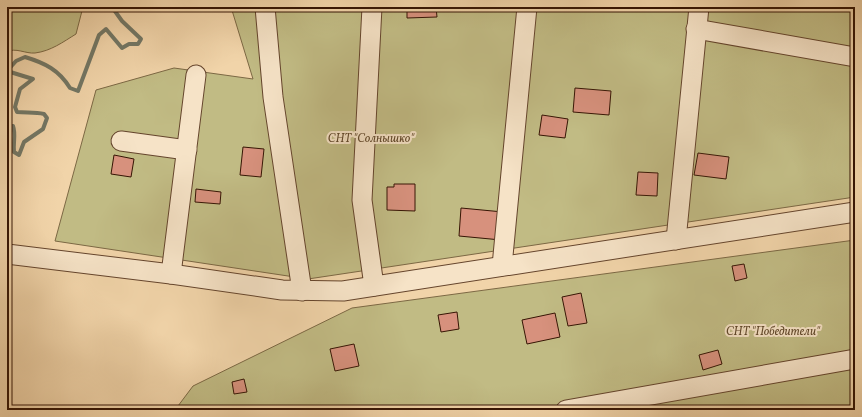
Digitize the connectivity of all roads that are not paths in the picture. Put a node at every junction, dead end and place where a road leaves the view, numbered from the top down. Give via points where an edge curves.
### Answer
1 (265, 7) edge
2 (372, 7) edge
3 (527, 7) edge
4 (698, 7) edge
5 (696, 29) junction
6 (855, 57) edge
7 (196, 75) dead end
8 (121, 141) dead end
9 (187, 150) junction
10 (855, 212) edge
11 (676, 240) junction
12 (7, 254) edge
13 (502, 266) junction
14 (172, 274) junction
15 (374, 286) junction
16 (302, 291) junction
17 (855, 359) edge
18 (566, 410) edge

1 - 16 street via 273,97
2 - 15 street via 362,200
3 - 13 street
4 - 5 street
5 - 6 street
5 - 11 street
7 - 9 street
8 - 9 street
9 - 14 street
10 - 11 street
11 - 13 street
12 - 14 street
13 - 15 street
14 - 16 street
15 - 16 street via 343,291
17 - 18 street

